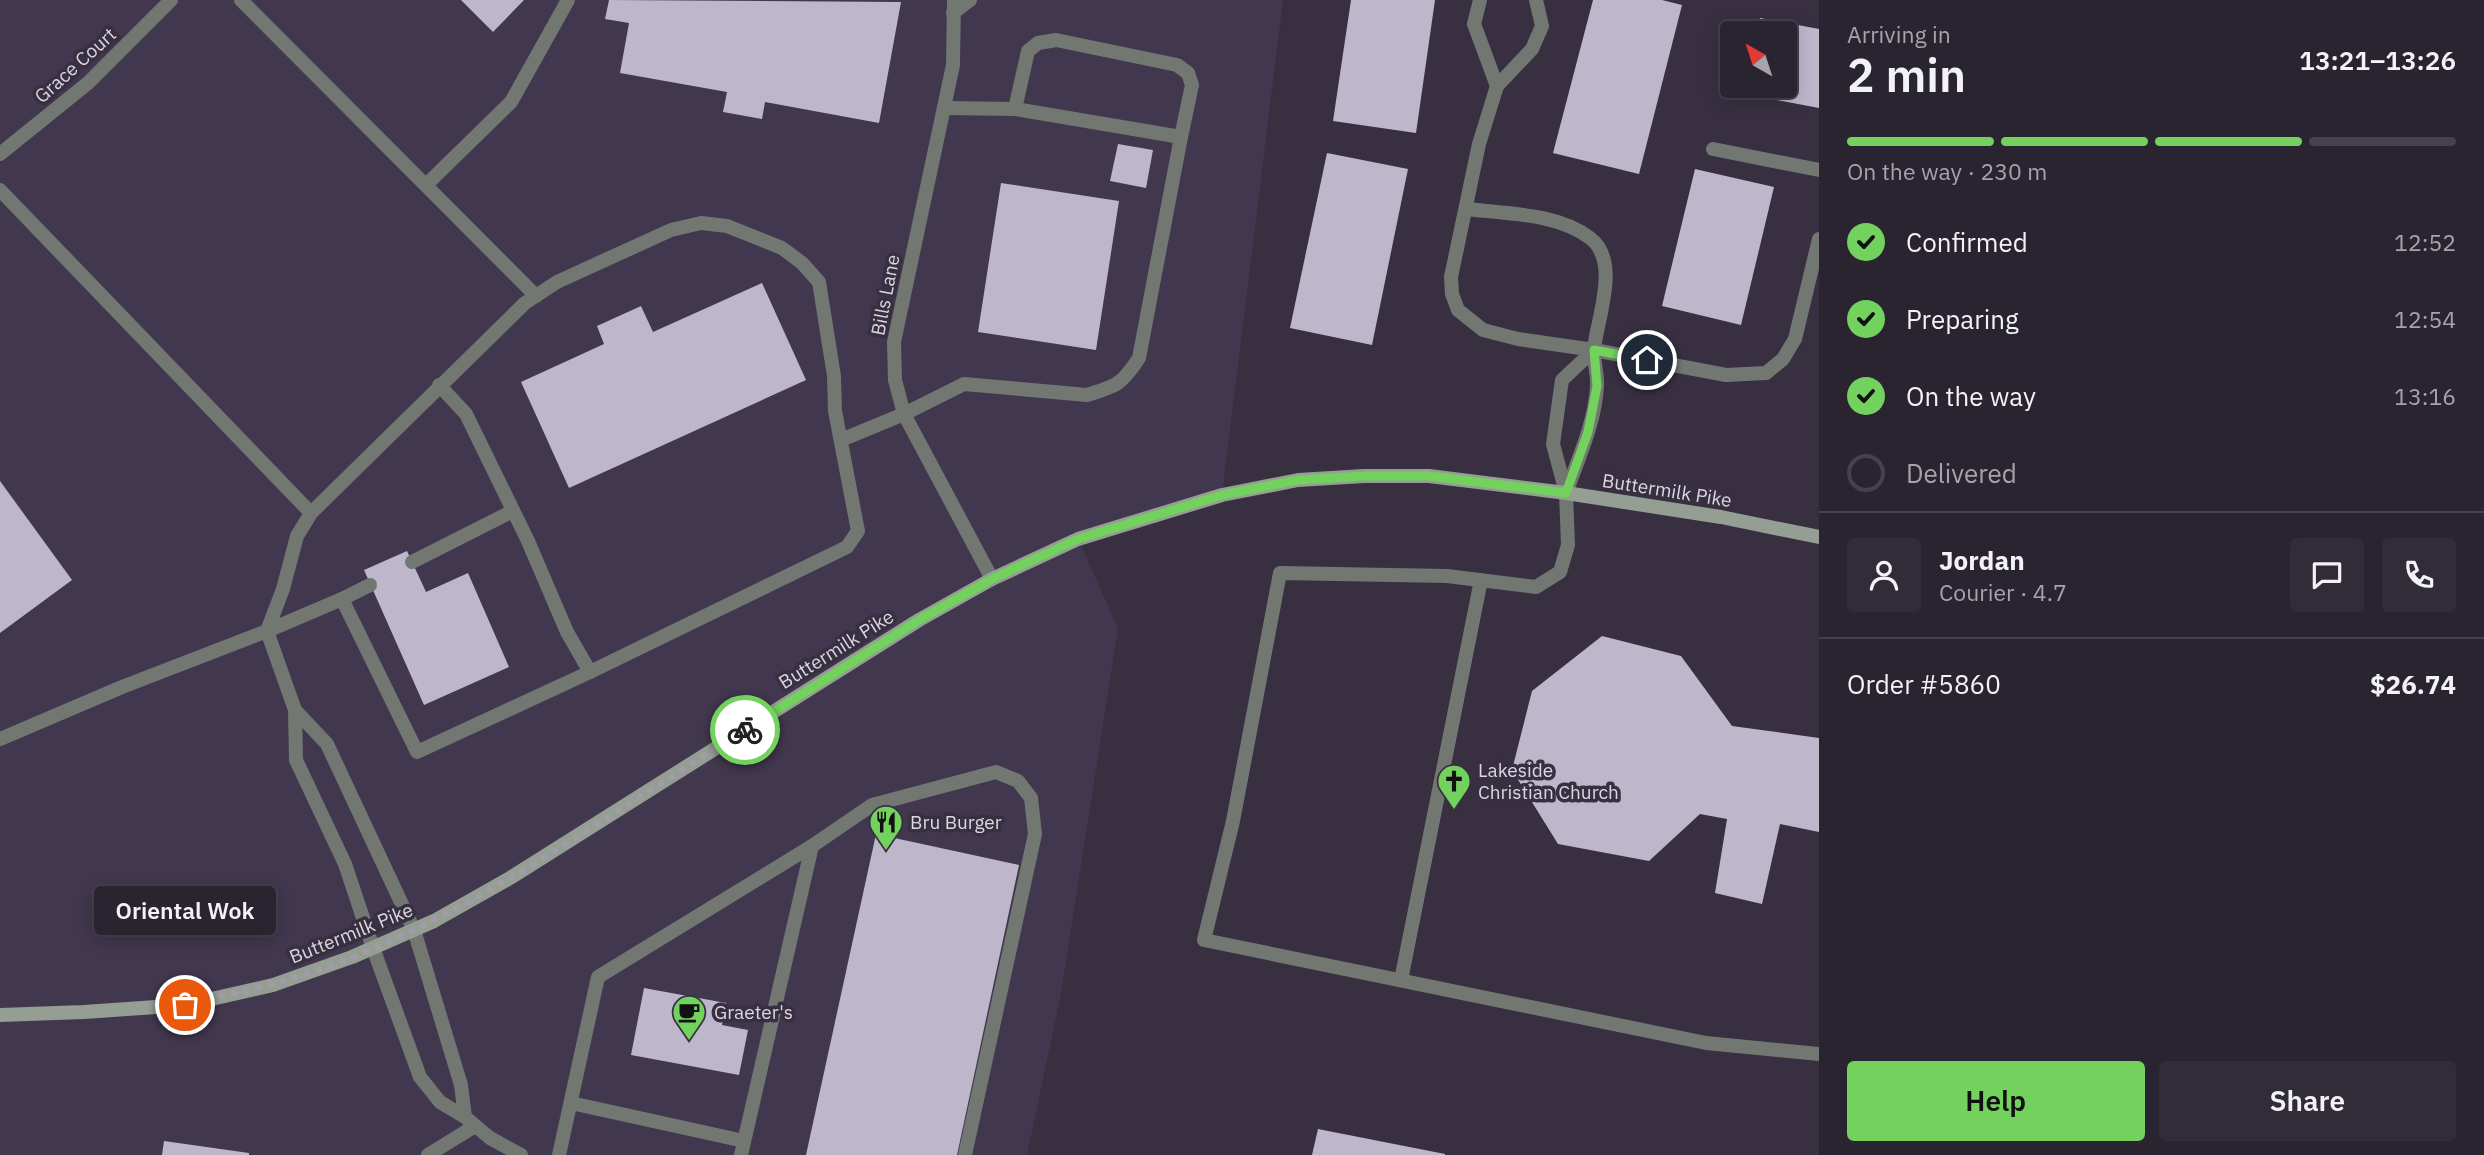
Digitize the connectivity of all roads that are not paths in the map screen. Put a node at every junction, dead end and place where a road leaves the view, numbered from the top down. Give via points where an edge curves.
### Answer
1 (171, 0) edge
2 (242, 0) edge
3 (568, 0) edge
4 (970, 0) edge
5 (1480, 0) edge
6 (1536, 0) edge
7 (953, 7) edge
8 (1497, 86) junction
9 (944, 108) junction
10 (1015, 109) junction
11 (1181, 137) junction
12 (1713, 149) dead end
13 (0, 154) edge
14 (1819, 170) edge
15 (426, 185) junction
16 (0, 190) edge
17 (1467, 209) junction
18 (1819, 239) edge
19 (536, 296) junction
20 (1594, 350) junction
21 (439, 386) junction
22 (904, 414) junction
23 (841, 440) junction
24 (1566, 493) junction
25 (513, 511) junction
26 (311, 513) junction
27 (1819, 537) edge
28 (412, 562) dead end
29 (992, 579) junction
30 (1481, 580) junction
31 (370, 585) dead end
32 (342, 599) junction
33 (267, 631) junction
34 (590, 672) junction
35 (295, 710) junction
36 (0, 739) edge
37 (812, 846) junction
38 (414, 930) junction
39 (373, 948) junction
40 (1401, 981) junction
41 (0, 1015) edge
42 (1819, 1054) edge
43 (571, 1103) junction
44 (470, 1121) junction
45 (742, 1148) edge
46 (519, 1154) edge
47 (428, 1155) edge
48 (559, 1155) edge
49 (965, 1155) edge

1 - 13 street, Grace Court via 88,83
2 - 15 street
3 - 15 street via 512,102
4 - 7 street
5 - 8 street via 1474,24
6 - 8 street via 1542,26 1532,49
7 - 9 street, Bills Lane via 953,65
8 - 17 street via 1479,144
9 - 10 street
9 - 22 street, Bills Lane via 894,342 895,380
10 - 11 street
10 - 11 street via 1028,51 1038,43 1056,40 1178,65 1188,73 1192,85
11 - 22 street via 1139,358 1125,379 1087,395 964,384
12 - 14 street
15 - 19 street
16 - 26 street
17 - 20 street via 1537,217 1592,239 1602,253 1607,287
17 - 20 street via 1451,276 1458,310 1483,330
18 - 20 street via 1795,340 1783,359 1766,373 1726,375
19 - 21 street
19 - 23 street via 671,230 701,223 727,226 782,248 819,282
20 - 24 street via 1597,386 1588,432
20 - 24 street via 1562,380 1553,444
21 - 25 street via 466,414
21 - 26 street
22 - 23 street
22 - 29 street, Bills Lane
23 - 34 street via 858,531 847,547
24 - 27 main road, Buttermilk Pike
24 - 29 main road, Buttermilk Pike via 1429,476 1298,480 1222,495 1078,539
24 - 30 street via 1568,545 1560,572 1536,587
25 - 28 street
25 - 34 street
26 - 33 street via 297,536
29 - 38 main road, Buttermilk Pike via 919,620 510,878
30 - 40 street
30 - 40 street via 1280,573 1233,821 1204,940
31 - 32 street
32 - 33 street
32 - 34 street via 417,752
33 - 35 street
33 - 36 street
35 - 38 street via 327,744
35 - 39 street via 296,760 345,864
37 - 43 street via 598,977
37 - 45 street
37 - 49 street via 873,806 996,772 1018,781 1031,798 1035,834
38 - 39 main road, Buttermilk Pike
38 - 44 street
39 - 41 main road, Buttermilk Pike via 273,985 185,1005
39 - 44 street via 420,1077 440,1102
40 - 42 street via 1706,1043
43 - 45 street
43 - 48 street
44 - 46 street
44 - 47 street

